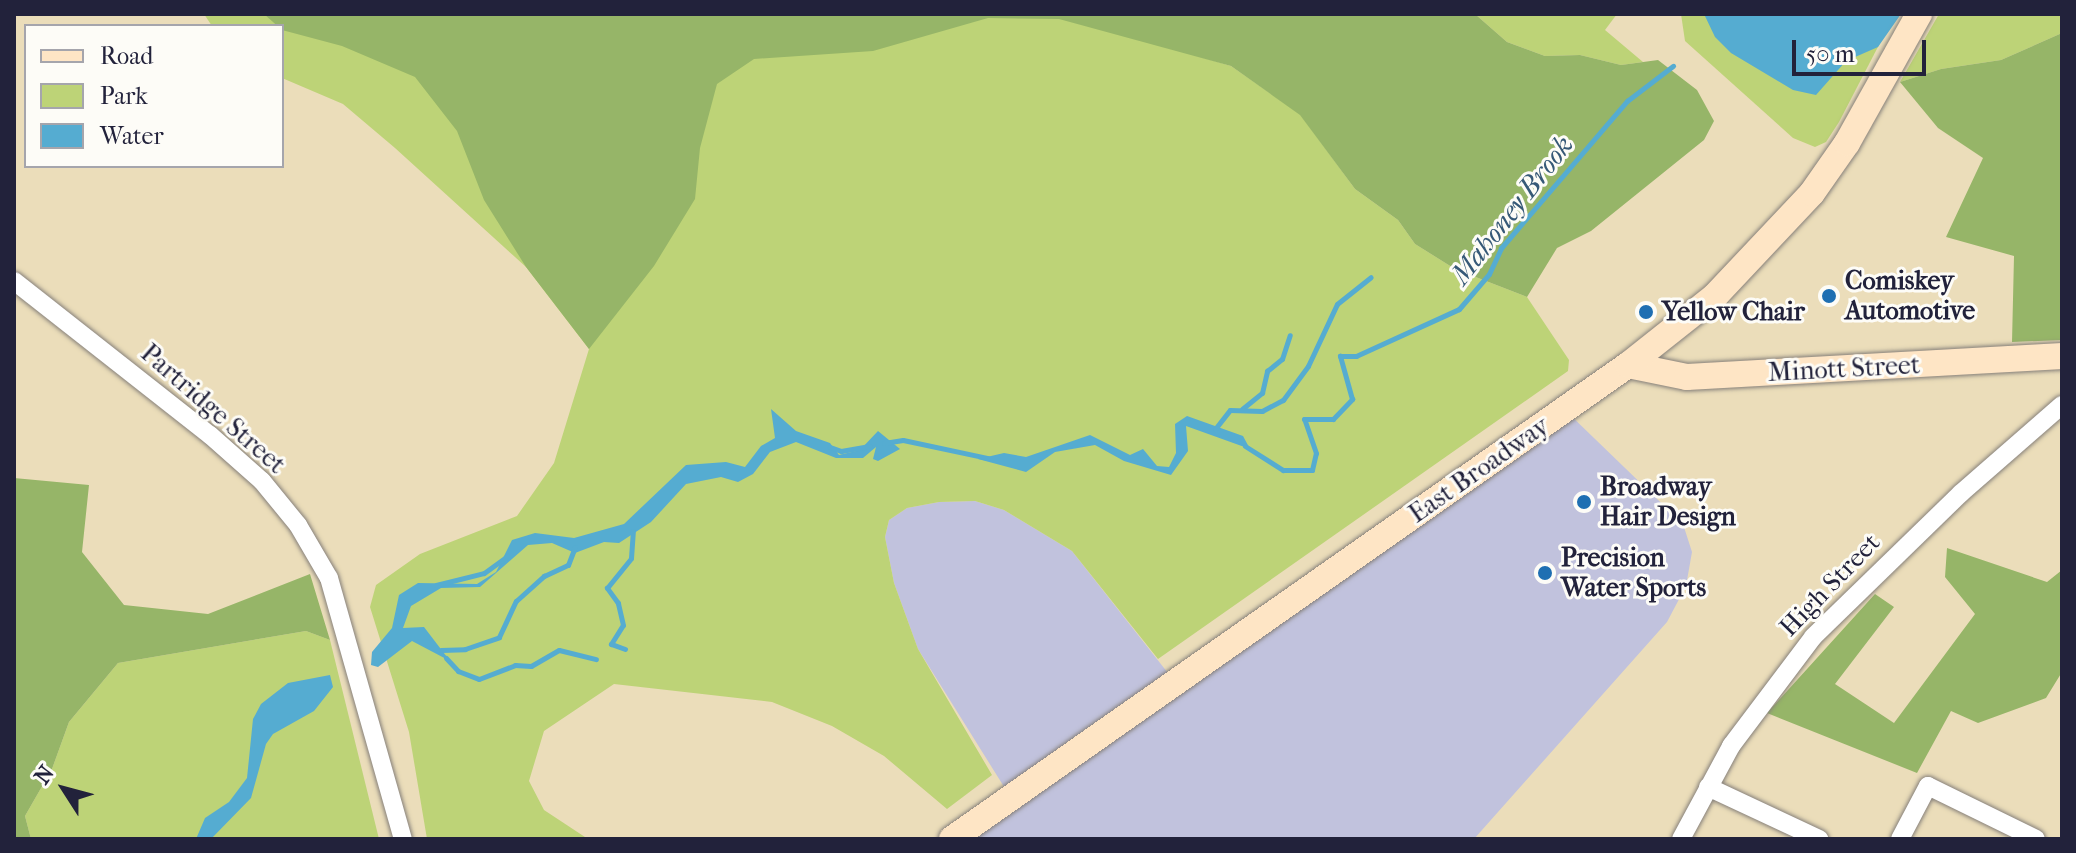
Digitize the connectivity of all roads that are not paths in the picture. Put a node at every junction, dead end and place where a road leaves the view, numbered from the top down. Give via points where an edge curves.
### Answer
1 (1919, 14) edge
2 (14, 281) edge
3 (2062, 356) edge
4 (1628, 365) junction
5 (2062, 405) edge
6 (1708, 787) junction
7 (403, 839) edge
8 (952, 839) edge
9 (1681, 839) edge
10 (1819, 839) edge
11 (1900, 839) edge
12 (2036, 839) edge

1 - 4 main road, East Broadway via 1847,143 1812,193 1715,296
2 - 7 street, Partridge Street via 210,435 262,481 298,525 329,578
3 - 4 main road, Minott Street via 1687,377
4 - 8 main road, East Broadway
5 - 6 street, High Street via 1830,619 1751,716
6 - 9 street, High Street
6 - 10 street
11 - 12 street via 1928,786

